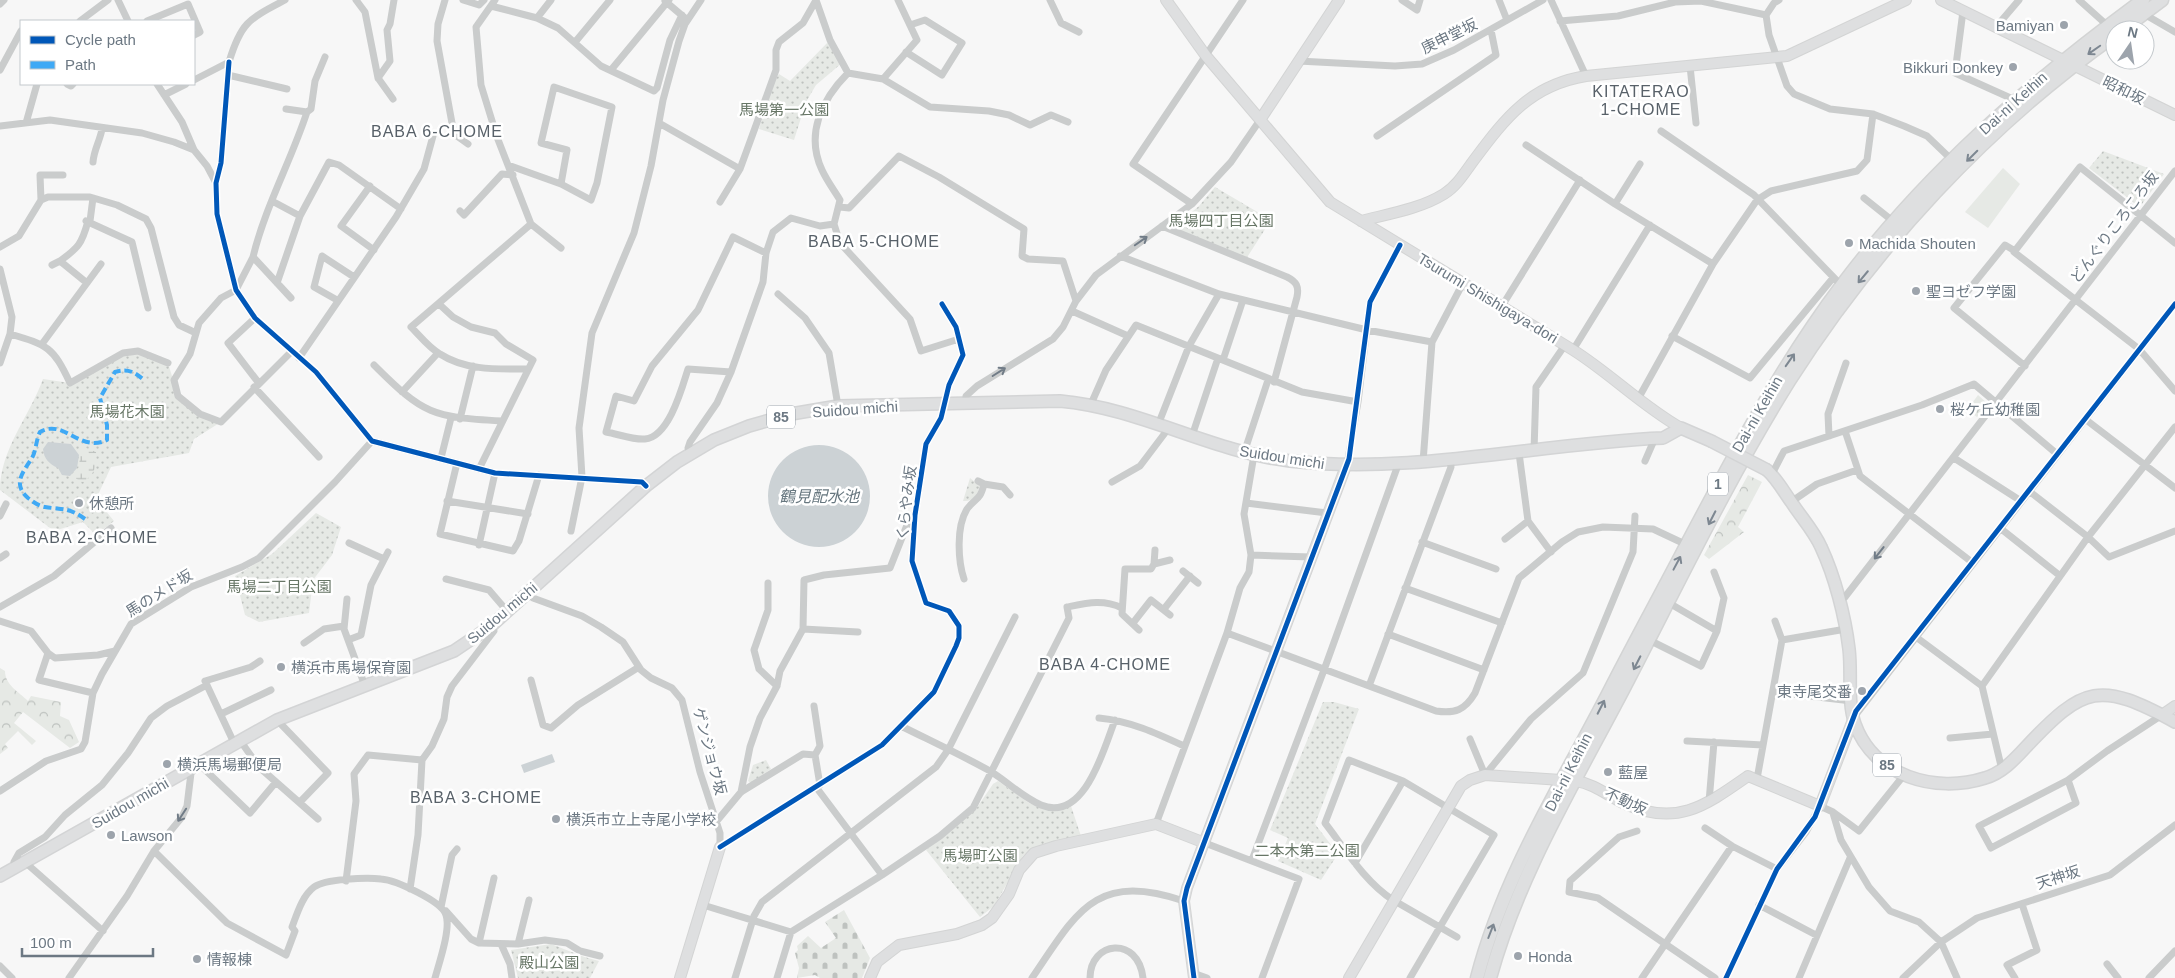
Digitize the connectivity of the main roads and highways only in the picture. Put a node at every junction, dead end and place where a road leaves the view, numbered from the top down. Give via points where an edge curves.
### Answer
1 (2143, 0) edge
2 (2162, 0) edge
3 (2122, 20) edge
4 (2136, 20) edge
5 (2105, 35) edge
6 (2068, 62) junction
7 (1681, 428) joint
8 (2175, 722) edge
9 (1570, 781) junction
10 (0, 876) edge
11 (1477, 978) edge
12 (1490, 978) edge

1 - 3 highway, Dai-ni Keihin / 1
2 - 4 highway
5 - 6 highway, Dai-ni Keihin / 1
6 -> 9 highway, Dai-ni Keihin / 1 via 1968,159 1904,228 1818,339 1758,432 1669,603
9 -> 6 highway, Dai-ni Keihin / 1 via 1724,472 1837,282 1952,160 2015,100
7 - 8 main road, Tsurumi Shishigaya-dori / 85, bridge via 1769,472 1821,547 1846,629 1856,725 1869,746 1891,769 1927,782 1978,780 2002,770 2062,710 2083,699 2106,695 2138,702
7 - 10 main road, Suidou michi / 85 via 1663,438 1398,465 1346,466 1249,454 1091,404 1060,401 838,406 791,414 749,426 690,454 646,486 491,626 454,651 277,720
11 -> 9 highway, Dai-ni Keihin / 1 via 1484,950 1508,891
9 - 12 highway, Dai-ni Keihin / 1 via 1523,888

